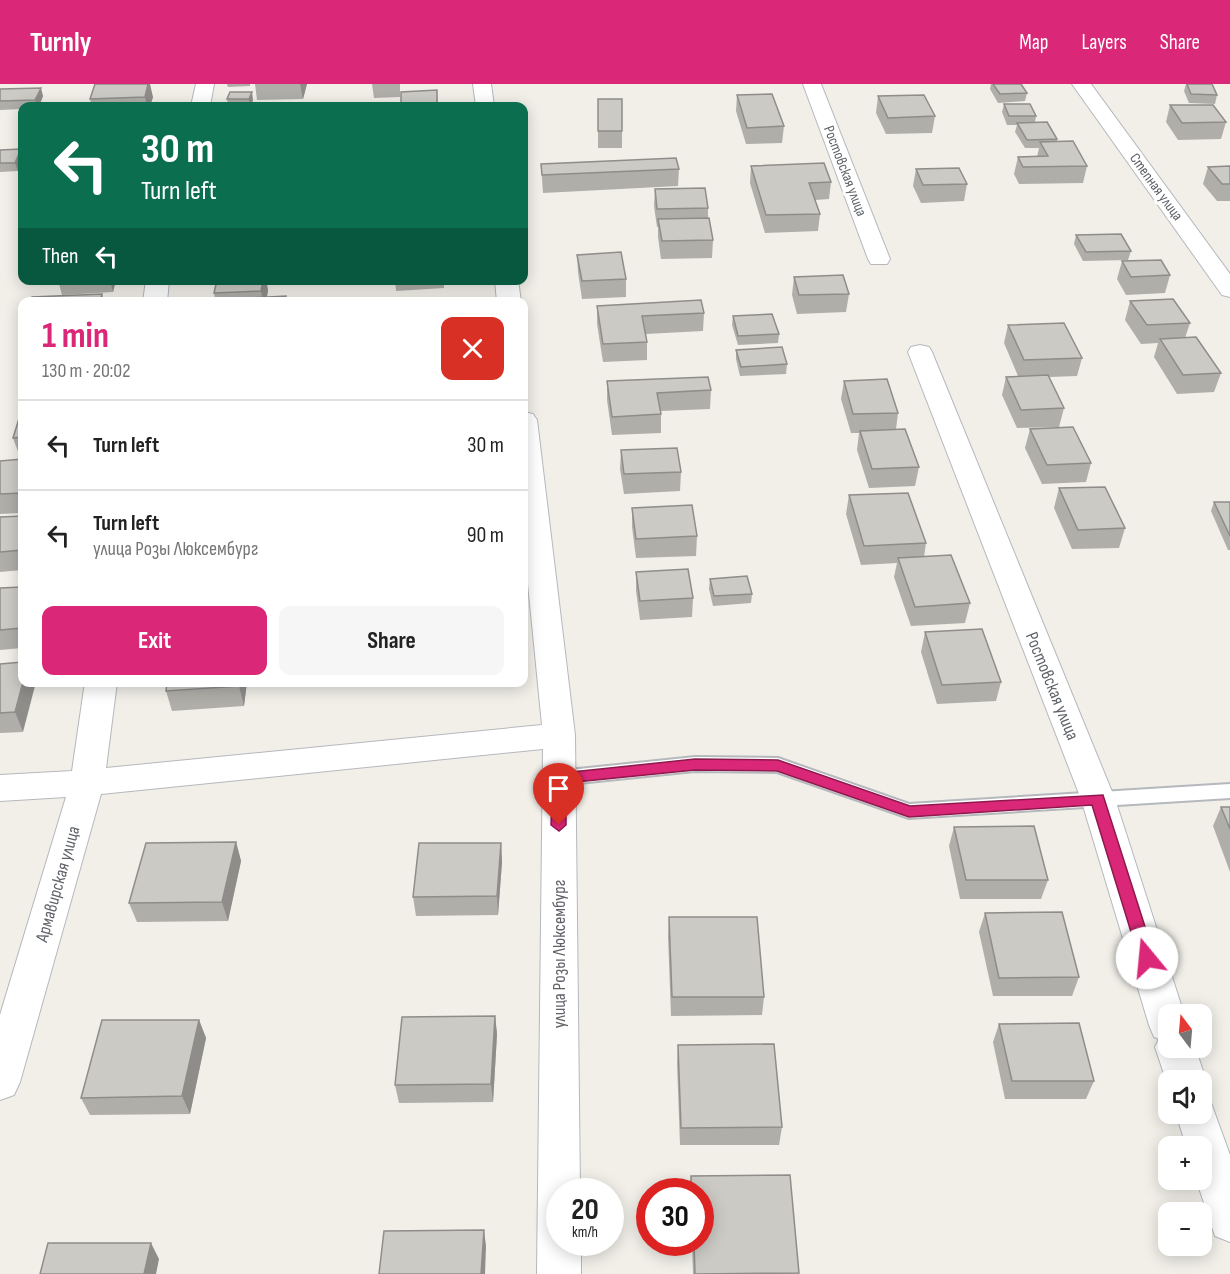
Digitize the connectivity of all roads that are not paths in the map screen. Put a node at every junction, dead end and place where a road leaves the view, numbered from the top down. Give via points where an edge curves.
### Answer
1 (206, 84) edge
2 (482, 84) edge
3 (812, 84) edge
4 (1081, 84) edge
5 (202, 102) edge
6 (484, 102) edge
7 (879, 259) dead end
8 (1230, 290) edge
9 (920, 352) dead end
10 (528, 456) edge
11 (100, 687) edge
12 (559, 735) junction
13 (559, 778) junction
14 (87, 783) junction
15 (0, 788) edge
16 (1230, 791) edge
17 (1098, 799) junction
18 (1161, 1004) edge
19 (0, 1082) edge
20 (1199, 1124) edge
21 (1230, 1221) edge
22 (559, 1274) edge

1 - 5 street
2 - 6 street
3 - 7 street, Ростовская улица
4 - 8 street, Степная улица
9 - 17 street, Ростовская улица
10 - 12 street, улица Розы Люксембург
11 - 14 street, Армавирская улица
12 - 13 street, улица Розы Люксембург
12 - 14 street
13 - 17 lane via 695,764 778,765 909,812
13 - 22 street, улица Розы Люксембург
14 - 15 street
14 - 19 street, Армавирская улица
16 - 17 lane
17 - 18 street, Ростовская улица
20 - 21 street

